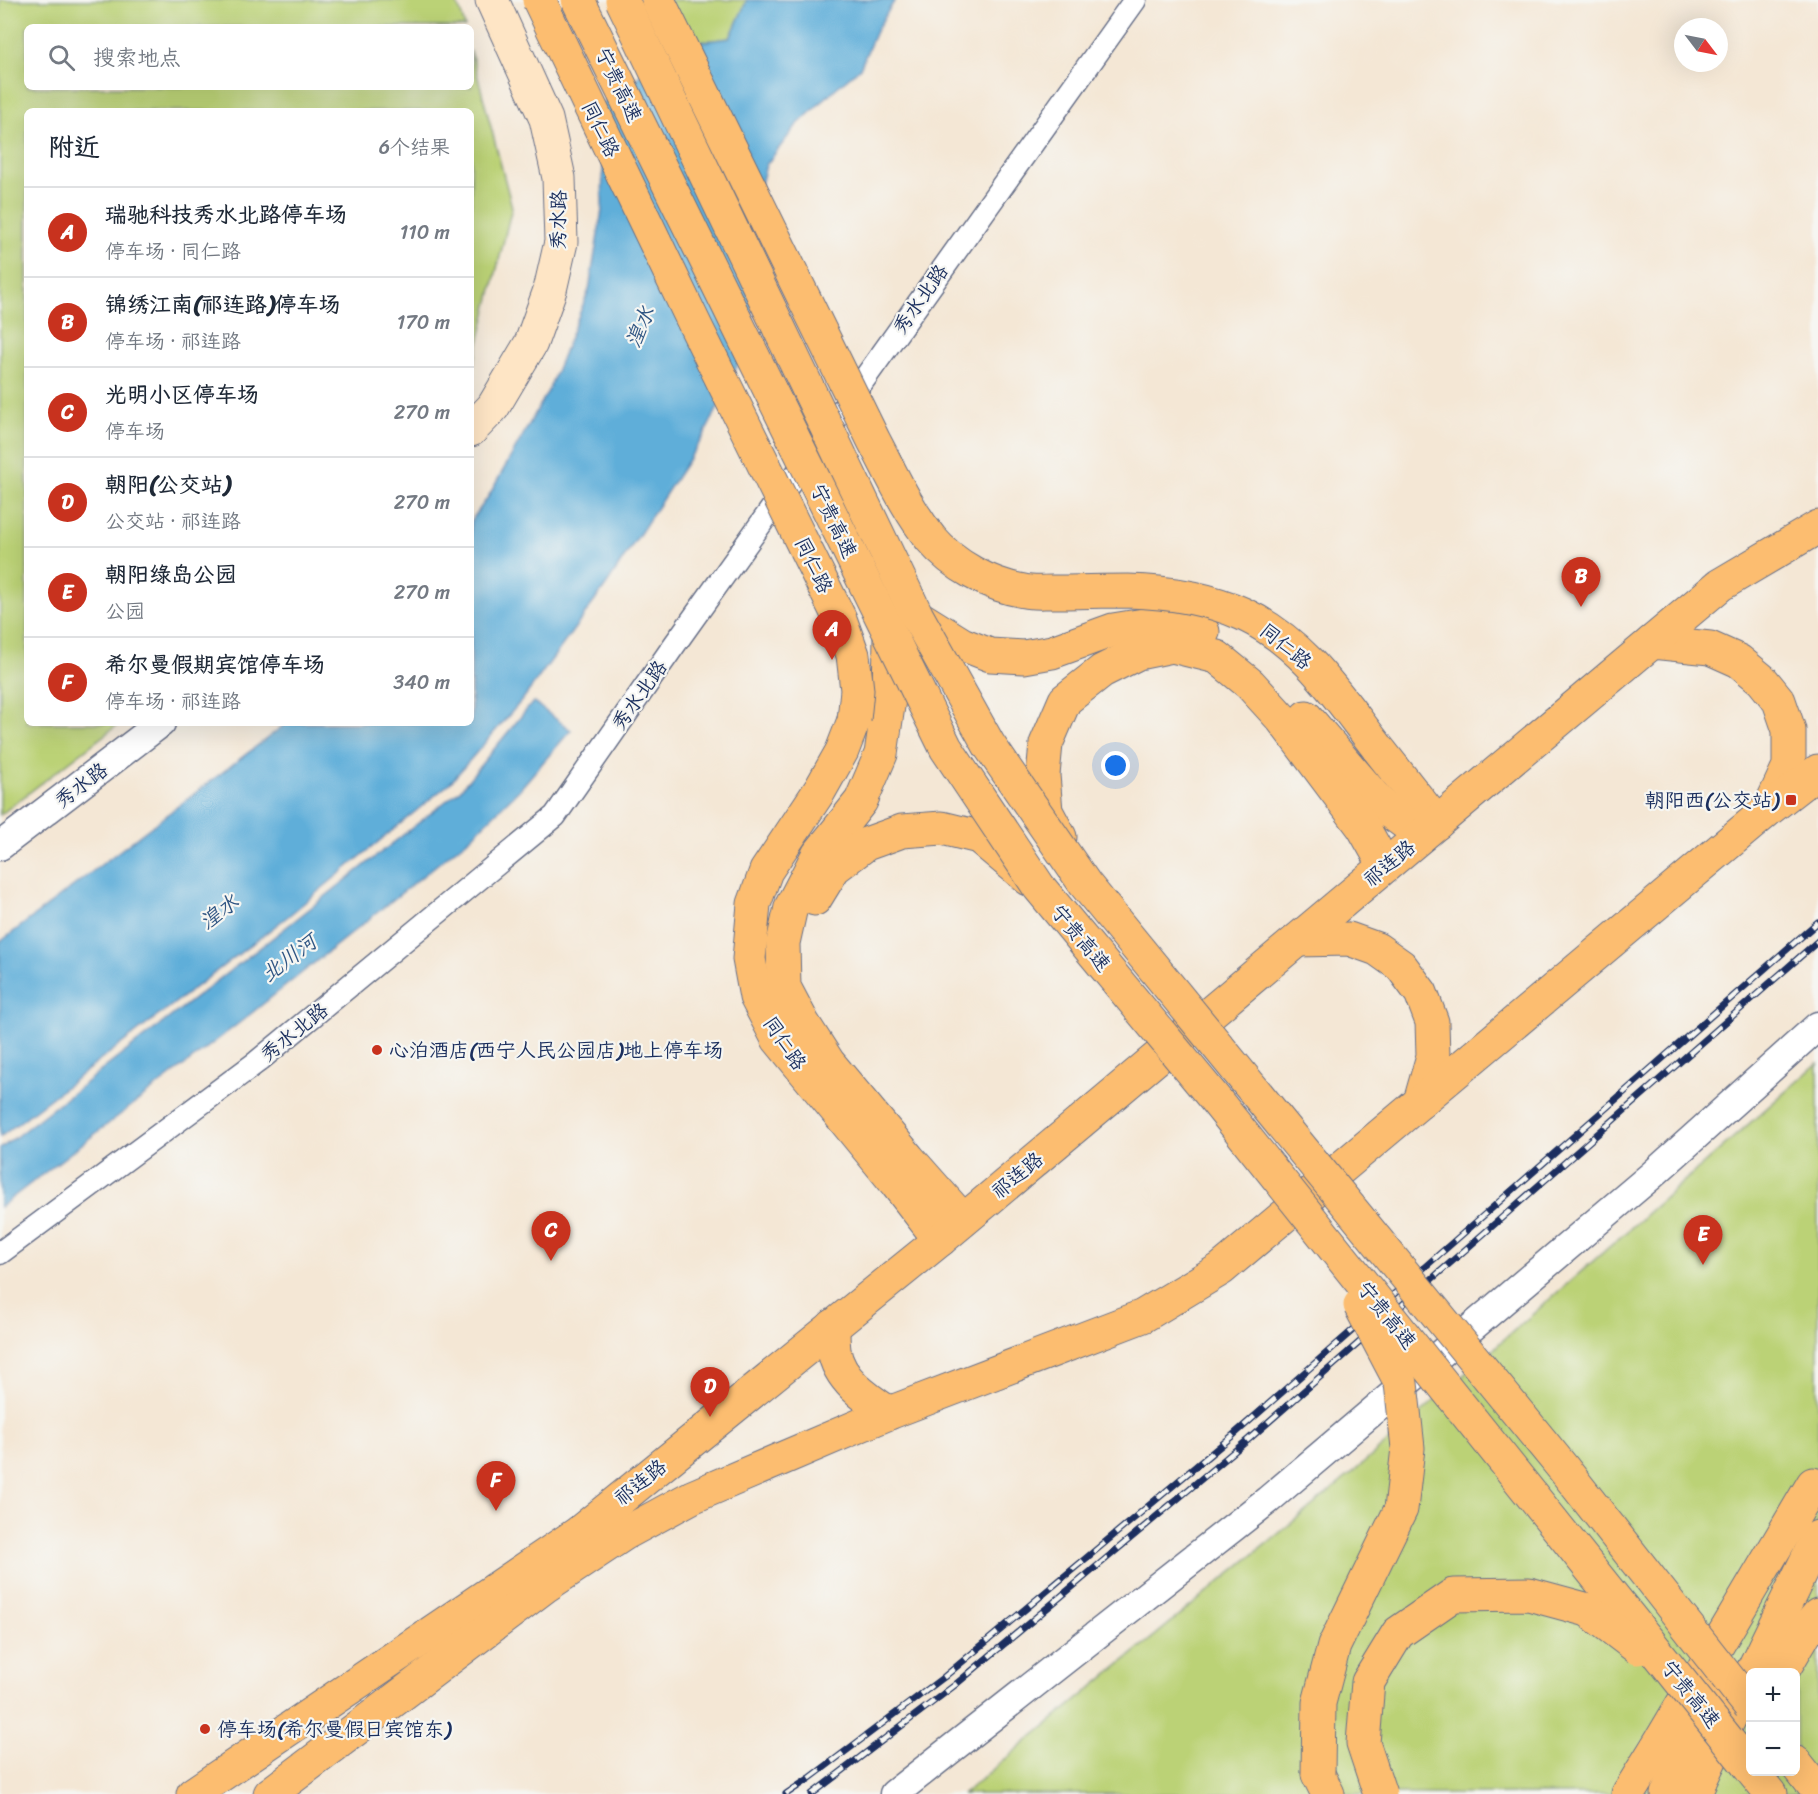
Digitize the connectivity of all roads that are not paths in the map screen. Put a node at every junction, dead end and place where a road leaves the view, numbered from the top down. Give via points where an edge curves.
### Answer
1 (492, 0) edge
2 (539, 0) edge
3 (578, 0) edge
4 (622, 0) edge
5 (658, 0) edge
6 (1135, 0) edge
7 (474, 427) edge
8 (1818, 527) edge
9 (917, 616) junction
10 (890, 636) junction
11 (1652, 642) junction
12 (157, 726) edge
13 (1818, 771) edge
14 (1769, 809) junction
15 (1429, 829) junction
16 (0, 846) edge
17 (826, 861) junction
18 (1385, 866) junction
19 (1084, 884) junction
20 (1039, 887) junction
21 (1298, 940) junction
22 (1818, 1026) edge
23 (1214, 1098) junction
24 (1420, 1102) junction
25 (961, 1222) junction
26 (0, 1253) edge
27 (833, 1326) junction
28 (889, 1413) junction
29 (1816, 1480) edge
30 (1818, 1537) edge
31 (1818, 1615) edge
32 (1762, 1668) edge
33 (1784, 1668) edge
34 (1746, 1692) edge
35 (1746, 1704) edge
36 (1700, 1705) junction
37 (1746, 1707) edge
38 (1800, 1744) edge
39 (1818, 1760) edge
40 (1746, 1762) edge
41 (1800, 1767) edge
42 (1757, 1776) edge
43 (1818, 1791) edge
44 (193, 1794) edge
45 (270, 1794) edge
46 (894, 1794) edge
47 (1328, 1794) edge
48 (1380, 1794) edge
49 (1628, 1794) edge
50 (1667, 1794) edge
51 (1694, 1794) edge
52 (1710, 1794) edge
53 (1771, 1794) edge

1 - 7 main road, 秀水路 via 546,119 559,178 561,242 550,290 531,343 493,407
2 - 25 main road, 同仁路, bridge via 840,619 852,655 857,690 854,720 842,751 766,871 754,904 749,959 756,997 778,1039 896,1183
3 - 10 main road, 宁贵高速, bridge
4 - 9 main road, 宁贵高速, bridge
5 - 15 main road, 同仁路, bridge via 874,441 910,509 933,541 961,566 995,584 1026,591 1168,594 1208,601 1275,632 1307,658 1377,747
6 - 26 street, 秀水北路 via 555,816 257,1062
8 - 11 main road, 祁连路 via 1720,585
9 - 15 main road via 962,644 990,655 1024,657 1052,652 1113,630 1150,624 1186,627 1219,637 1250,656 1272,677 1383,807
9 - 19 main road, 宁贵高速, bridge via 989,745
10 - 17 main road via 889,699 881,754 861,801
10 - 20 main road, 宁贵高速, bridge via 946,748
11 - 14 main road via 1710,648 1739,661 1779,701 1789,730 1789,766
11 - 15 main road, 祁连路
12 - 16 street, 秀水路
13 - 14 main road, 祁连路
14 - 24 main road, 祁连路
15 - 18 main road, 祁连路
17 - 20 main road, bridge via 902,831 942,828 979,837
17 - 25 main road via 800,945 804,984 812,1010 834,1042 918,1141
18 - 19 main road, bridge via 1363,827 1282,719 1250,684 1216,657 1172,646 1138,653 1102,671 1065,700 1046,744 1046,811
18 - 21 main road, 祁连路
19 - 34 main road, 宁贵高速, bridge
20 - 23 main road, 宁贵高速, bridge
21 - 24 main road via 1349,939 1377,949 1401,966 1421,993 1432,1023 1433,1056
21 - 25 main road, 祁连路
22 - 46 street via 1652,1175 1268,1500
23 - 36 main road, 宁贵高速, bridge
23 - 47 main road, bridge via 1364,1310 1401,1383 1408,1448 1401,1509 1334,1646 1319,1703 1318,1773
24 - 28 main road, 祁连路 via 1221,1269 1143,1316
25 - 27 main road, 祁连路
27 - 28 main road via 834,1352 843,1374 863,1396
27 - 44 main road, 祁连路 via 577,1534
28 - 45 main road, 祁连路 via 692,1497 624,1534 544,1587
29 - 49 main road, bridge
29 - 50 main road, bridge
30 - 32 main road
31 - 33 main road
35 - 51 main road, bridge
36 - 40 main road, 宁贵高速, bridge
36 - 48 main road, bridge via 1646,1653 1588,1610 1529,1594 1453,1595 1398,1632 1368,1682 1363,1743
37 - 52 main road
38 - 39 main road
41 - 43 main road
42 - 53 main road, 宁贵高速

